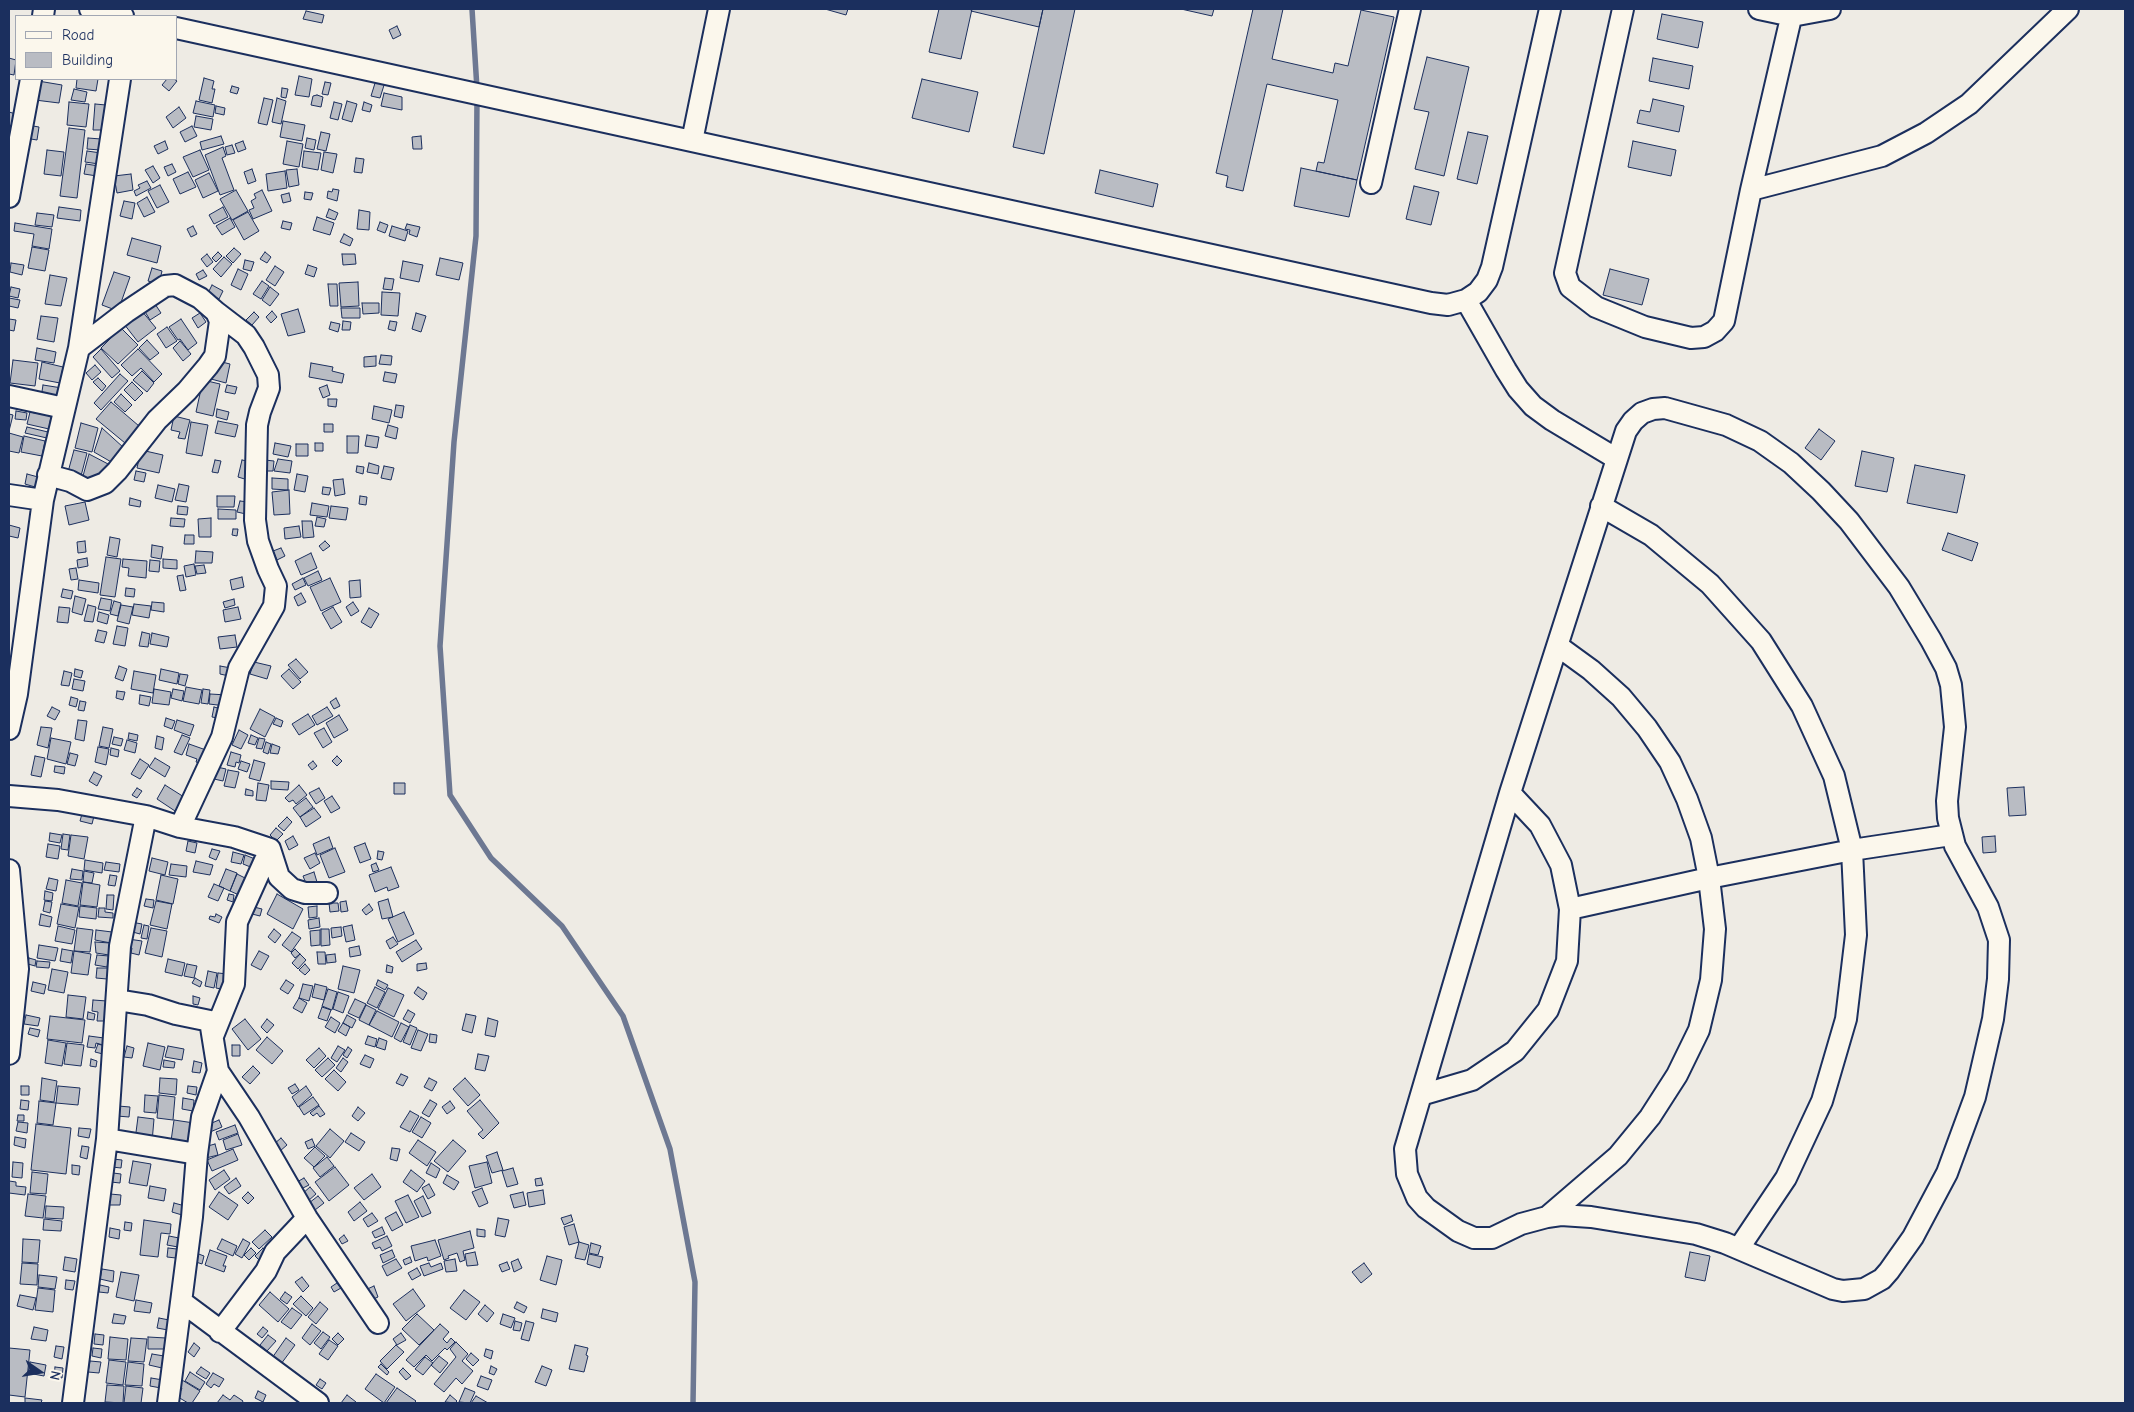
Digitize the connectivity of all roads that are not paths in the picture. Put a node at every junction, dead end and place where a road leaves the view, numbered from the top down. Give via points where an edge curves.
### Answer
1 (90, 9) edge
2 (719, 9) edge
3 (1410, 9) edge
4 (1550, 9) edge
5 (1623, 9) edge
6 (1759, 9) edge
7 (1830, 9) edge
8 (2068, 9) edge
9 (1793, 12) edge
10 (117, 15) edge
11 (178, 28) edge
12 (31, 80) edge
13 (120, 80) edge
14 (692, 141) junction
15 (1370, 183) dead end
16 (1751, 190) junction
17 (9, 197) edge
18 (1466, 300) junction
19 (216, 312) junction
20 (79, 348) junction
21 (9, 396) edge
22 (64, 408) junction
23 (1617, 458) junction
24 (48, 475) junction
25 (9, 495) edge
26 (43, 500) junction
27 (1602, 506) junction
28 (1558, 646) junction
29 (13, 693) edge
30 (9, 729) edge
31 (1510, 793) junction
32 (9, 796) edge
33 (146, 816) junction
34 (180, 827) junction
35 (1951, 834) junction
36 (270, 849) junction
37 (1852, 850) junction
38 (9, 870) edge
39 (1709, 878) junction
40 (327, 893) dead end
41 (10, 896) edge
42 (1570, 909) junction
43 (117, 1000) junction
44 (213, 1036) junction
45 (9, 1054) edge
46 (218, 1071) junction
47 (1421, 1095) junction
48 (107, 1139) junction
49 (197, 1154) junction
50 (1547, 1217) junction
51 (307, 1218) junction
52 (1738, 1248) junction
53 (182, 1302) junction
54 (378, 1323) dead end
55 (220, 1332) junction
56 (73, 1403) edge
57 (168, 1403) edge
58 (318, 1403) edge

1 - 10 street
2 - 14 street
3 - 15 street
4 - 18 street via 1492,267 1478,292
5 - 16 street via 1565,273 1570,287 1596,307 1645,326 1691,338 1704,337 1716,331 1724,321
6 - 9 street
7 - 9 street
8 - 16 street via 1969,104 1926,133 1882,156
9 - 16 street
11 - 14 street
12 - 17 street
13 - 20 street
14 - 18 street via 1431,303 1448,305
18 - 23 street via 1518,390 1552,420
19 - 20 street via 200,298 175,285 165,286
19 - 24 street via 220,321 215,356 105,483 87,490
19 - 34 street via 246,335 268,375 269,388 257,425 255,520 258,541 276,586 274,606 239,668 222,737
20 - 22 street
21 - 22 street
22 - 24 street
23 - 27 street
23 - 35 street via 1626,431 1642,413 1665,408 1707,419 1743,432 1776,451 1849,521 1899,587 1946,668 1955,727 1947,802
24 - 26 street
25 - 26 street
26 - 29 street
27 - 28 street
27 - 37 street via 1651,535 1710,584 1760,642 1802,706 1834,776
28 - 31 street
28 - 39 street via 1621,697 1670,762 1698,830
29 - 30 street
31 - 42 street via 1540,825 1561,865
31 - 47 street
32 - 33 street via 58,800
33 - 34 street
33 - 43 street via 120,946
34 - 36 street via 234,837
35 - 37 street
35 - 52 street via 1994,923 1998,940 1998,979 1990,1035 1975,1097 1962,1136 1931,1205 1889,1271 1864,1289 1833,1289
36 - 40 street via 279,877 292,889 304,893
36 - 44 street via 236,922 234,984
37 - 39 street
37 - 52 street via 1856,934 1846,1019 1822,1101 1790,1169
38 - 41 street
39 - 42 street
39 - 50 street via 1714,929 1711,980 1699,1030 1681,1068 1650,1117 1618,1156
41 - 45 street via 18,969
42 - 47 street via 1567,961 1548,1010 1521,1044 1472,1080
43 - 44 street via 210,1021
43 - 48 street
44 - 46 street
46 - 49 street via 202,1117
46 - 51 street via 249,1117
47 - 50 street via 1405,1149 1405,1162 1411,1187 1426,1208 1465,1235 1483,1239
48 - 49 street
48 - 56 street
49 - 53 street
50 - 52 street via 1591,1217 1696,1234
51 - 54 street
51 - 55 street via 275,1252 266,1272
53 - 55 street
53 - 57 street
55 - 58 street

